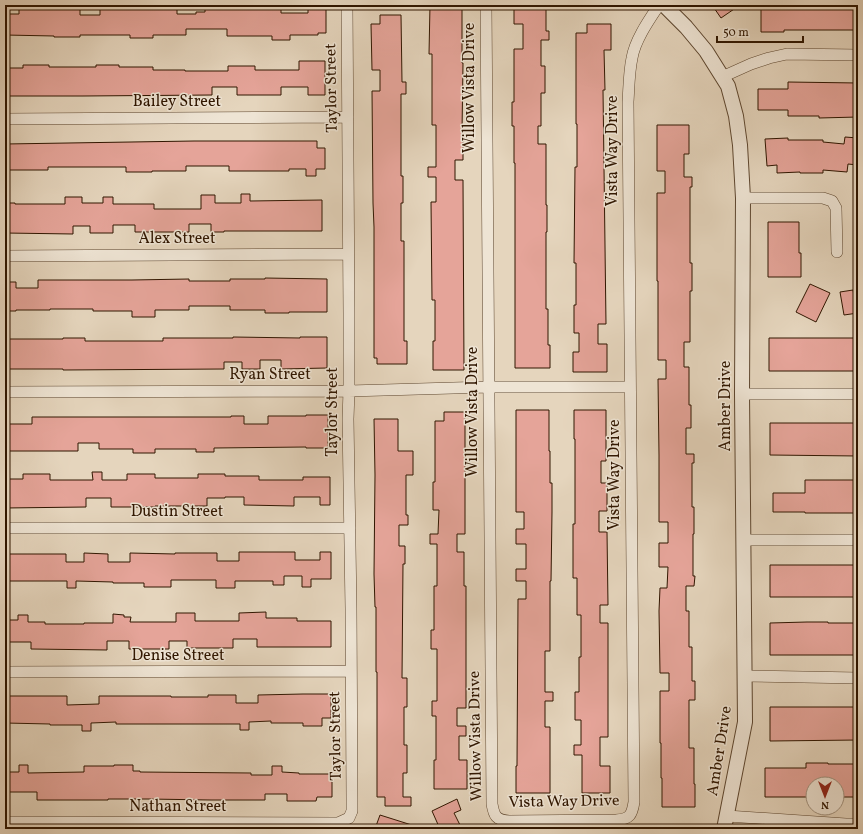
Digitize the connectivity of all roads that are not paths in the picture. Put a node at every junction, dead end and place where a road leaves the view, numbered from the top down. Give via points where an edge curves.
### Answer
1 (347, 5) edge
2 (486, 5) edge
3 (659, 5) edge
4 (664, 5) edge
5 (858, 55) edge
6 (722, 77) junction
7 (348, 116) junction
8 (5, 119) edge
9 (742, 198) junction
10 (837, 252) dead end
11 (348, 254) junction
12 (5, 256) edge
13 (630, 387) junction
14 (488, 388) junction
15 (349, 391) junction
16 (5, 392) edge
17 (742, 394) junction
18 (858, 394) edge
19 (5, 528) edge
20 (350, 528) junction
21 (744, 540) junction
22 (858, 540) edge
23 (351, 671) junction
24 (5, 672) edge
25 (745, 676) junction
26 (858, 678) edge
27 (496, 817) joint
28 (349, 818) joint
29 (5, 822) edge
30 (725, 823) edge
31 (858, 824) edge

1 - 7 street, Taylor Street
2 - 14 street, Willow Vista Drive
3 - 13 street, Vista Way Drive via 640,36 632,57 630,75
4 - 6 street, Amber Drive via 706,51
5 - 6 street via 788,54 751,64
6 - 9 street, Amber Drive via 728,86 736,116
7 - 8 street, Bailey Street
7 - 11 street, Taylor Street
9 - 10 street via 823,198 832,201 836,208
9 - 17 street, Amber Drive
11 - 12 street, Alex Street
11 - 15 street, Taylor Street
13 - 14 street, Ryan Street
13 - 27 street, Vista Way Drive via 634,794 632,812 624,820 509,821
14 - 15 street, Ryan Street
14 - 27 street, Willow Vista Drive via 492,804
15 - 16 street, Ryan Street
15 - 20 street, Taylor Street
17 - 18 street
17 - 21 street, Amber Drive
19 - 20 street, Dustin Street
20 - 23 street, Taylor Street
21 - 22 street
21 - 25 street, Amber Drive
23 - 24 street, Denise Street
23 - 28 street, Taylor Street via 352,811
25 - 26 street
25 - 30 street, Amber Drive via 745,722
28 - 29 street, Nathan Street via 338,823
30 - 31 street

